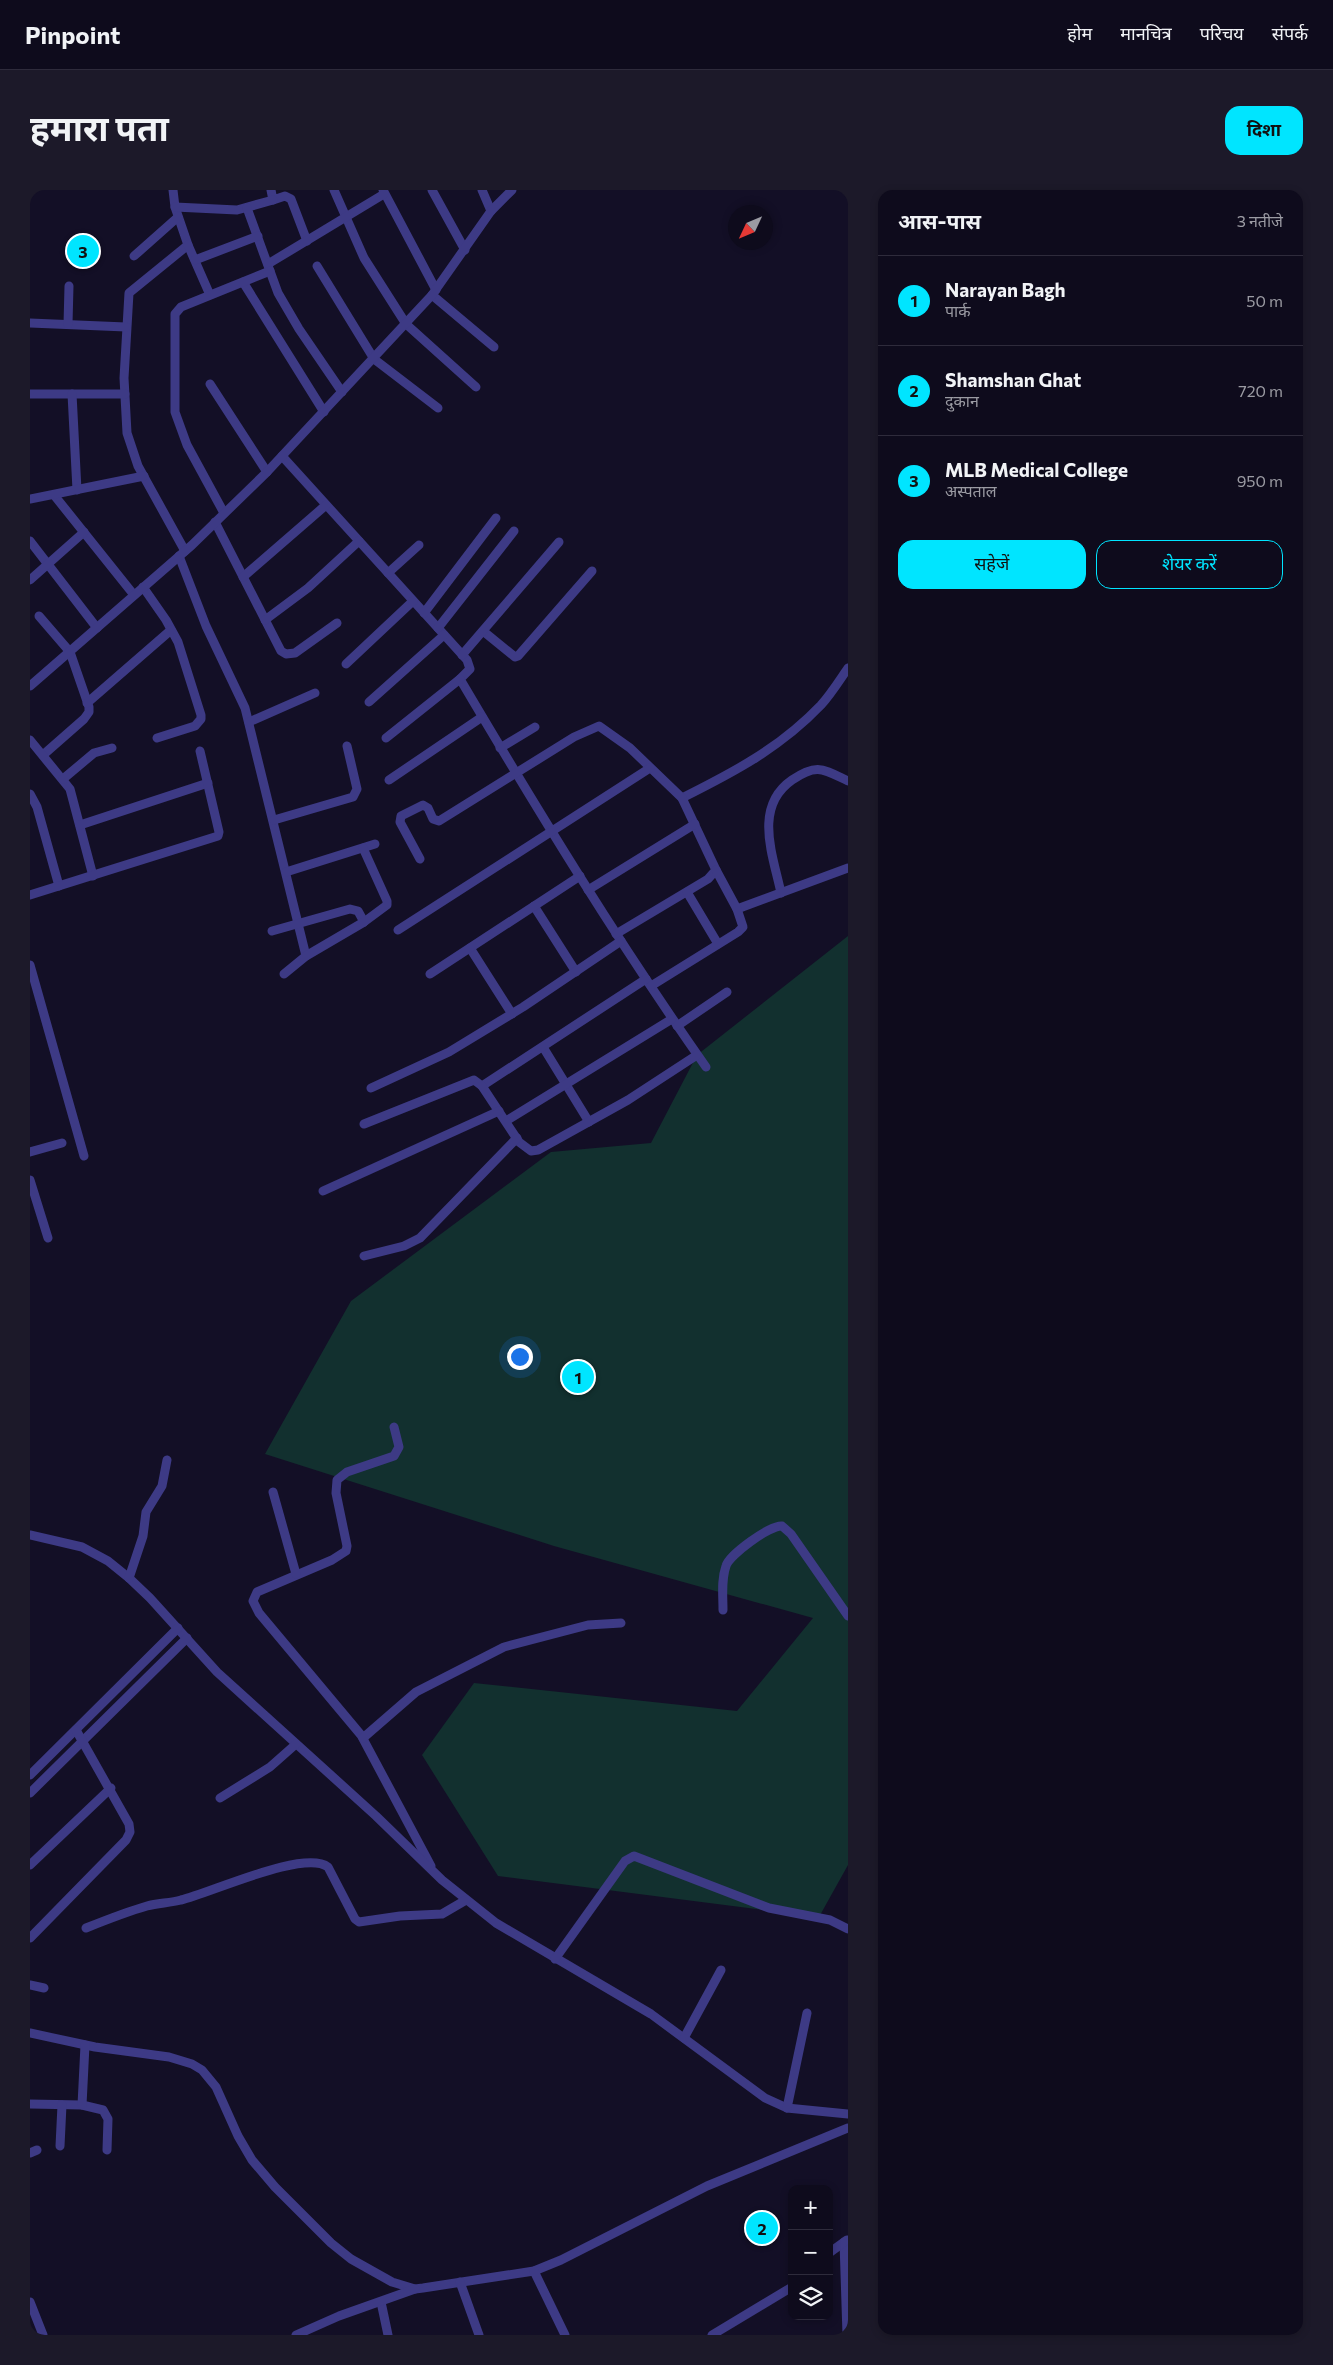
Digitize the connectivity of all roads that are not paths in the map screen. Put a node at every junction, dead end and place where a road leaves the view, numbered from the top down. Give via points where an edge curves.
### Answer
1 (173, 190) edge
2 (271, 190) edge
3 (334, 190) edge
4 (432, 190) edge
5 (482, 190) edge
6 (512, 190) edge
7 (383, 192) edge
8 (273, 200) junction
9 (175, 207) junction
10 (247, 208) junction
11 (491, 212) junction
12 (178, 217) junction
13 (346, 217) junction
14 (258, 236) junction
15 (307, 241) junction
16 (188, 246) junction
17 (465, 250) junction
18 (134, 256) dead end
19 (195, 260) junction
20 (317, 266) dead end
21 (269, 268) junction
22 (243, 282) junction
23 (69, 286) dead end
24 (434, 292) junction
25 (210, 295) junction
26 (30, 323) edge
27 (68, 324) junction
28 (406, 324) junction
29 (126, 326) junction
30 (494, 347) dead end
31 (374, 359) junction
32 (210, 384) dead end
33 (476, 387) dead end
34 (342, 392) junction
35 (30, 394) edge
36 (72, 394) junction
37 (125, 394) junction
38 (438, 408) dead end
39 (324, 412) junction
40 (282, 456) junction
41 (267, 472) junction
42 (144, 476) junction
43 (77, 490) junction
44 (54, 495) junction
45 (30, 499) edge
46 (326, 505) junction
47 (224, 513) junction
48 (496, 518) dead end
49 (215, 522) junction
50 (514, 531) dead end
51 (84, 532) junction
52 (30, 541) edge
53 (359, 541) junction
54 (559, 542) dead end
55 (418, 545) dead end
56 (182, 553) junction
57 (48, 564) junction
58 (592, 571) dead end
59 (388, 573) junction
60 (243, 576) junction
61 (30, 580) edge
62 (144, 587) junction
63 (134, 595) junction
64 (413, 601) junction
65 (424, 613) junction
66 (39, 616) dead end
67 (265, 620) junction
68 (337, 623) dead end
69 (97, 628) junction
70 (172, 630) junction
71 (483, 631) junction
72 (441, 632) junction
73 (70, 652) junction
74 (462, 655) junction
75 (346, 664) dead end
76 (848, 668) edge
77 (460, 679) junction
78 (30, 686) edge
79 (314, 693) dead end
80 (369, 702) dead end
81 (87, 703) junction
82 (482, 717) junction
83 (249, 722) junction
84 (536, 726) dead end
85 (158, 738) dead end
86 (386, 738) dead end
87 (31, 742) edge
88 (347, 746) dead end
89 (112, 748) dead end
90 (500, 748) junction
91 (200, 751) dead end
92 (42, 755) junction
93 (650, 768) junction
94 (515, 773) junction
95 (63, 779) junction
96 (389, 780) dead end
97 (848, 781) edge
98 (208, 783) junction
99 (30, 794) edge
100 (682, 798) junction
101 (274, 820) junction
102 (695, 824) junction
103 (80, 825) junction
104 (551, 830) junction
105 (375, 844) dead end
106 (363, 848) junction
107 (420, 859) dead end
108 (848, 868) edge
109 (716, 870) junction
110 (286, 872) junction
111 (93, 876) junction
112 (580, 876) junction
113 (58, 886) junction
114 (588, 890) junction
115 (687, 892) junction
116 (781, 893) junction
117 (30, 895) edge
118 (534, 906) junction
119 (737, 909) junction
120 (364, 922) junction
121 (299, 923) junction
122 (398, 930) dead end
123 (272, 931) dead end
124 (619, 938) junction
125 (718, 944) junction
126 (470, 948) junction
127 (306, 956) junction
128 (30, 965) edge
129 (576, 972) junction
130 (284, 974) dead end
131 (430, 974) dead end
132 (648, 983) junction
133 (727, 992) dead end
134 (512, 1014) junction
135 (675, 1023) junction
136 (543, 1047) junction
137 (697, 1054) junction
138 (706, 1067) dead end
139 (566, 1084) junction
140 (482, 1086) junction
141 (371, 1088) dead end
142 (499, 1111) junction
143 (506, 1122) junction
144 (589, 1122) junction
145 (364, 1124) dead end
146 (517, 1138) junction
147 (62, 1143) dead end
148 (30, 1152) edge
149 (84, 1156) dead end
150 (30, 1180) edge
151 (323, 1191) dead end
152 (48, 1238) dead end
153 (364, 1256) dead end
154 (394, 1426) dead end
155 (167, 1460) dead end
156 (273, 1492) dead end
157 (30, 1535) edge
158 (296, 1574) junction
159 (129, 1578) junction
160 (723, 1610) dead end
161 (848, 1616) edge
162 (621, 1623) dead end
163 (178, 1628) junction
164 (187, 1638) junction
165 (76, 1730) junction
166 (363, 1738) junction
167 (83, 1741) junction
168 (296, 1744) junction
169 (30, 1775) edge
170 (111, 1788) junction
171 (30, 1793) edge
172 (220, 1798) dead end
173 (30, 1865) edge
174 (434, 1873) junction
175 (466, 1900) junction
176 (86, 1928) dead end
177 (848, 1929) edge
178 (30, 1938) edge
179 (555, 1959) junction
180 (721, 1970) dead end
181 (30, 1985) edge
182 (44, 1988) dead end
183 (807, 2012) dead end
184 (30, 2033) edge
185 (684, 2038) junction
186 (85, 2045) junction
187 (30, 2104) edge
188 (62, 2105) junction
189 (82, 2105) junction
190 (786, 2108) junction
191 (848, 2114) edge
192 (848, 2128) edge
193 (60, 2146) dead end
194 (107, 2150) dead end
195 (846, 2240) edge
196 (833, 2251) edge
197 (534, 2271) junction
198 (460, 2282) junction
199 (415, 2289) junction
200 (788, 2290) edge
201 (382, 2302) junction
202 (31, 2307) edge
203 (43, 2335) edge
204 (296, 2335) edge
205 (388, 2335) edge
206 (479, 2335) edge
207 (565, 2335) edge
208 (712, 2335) edge
209 (847, 2335) edge

1 - 9 street
2 - 8 street
3 - 13 street
4 - 17 street
5 - 11 street
6 - 11 street
7 - 13 street
7 - 24 street
8 - 10 street
8 - 15 street via 285,196 292,199
9 - 10 street
9 - 12 street
10 - 14 street
11 - 17 street
12 - 16 street
12 - 18 street
13 - 15 street
13 - 28 street via 364,258
14 - 19 street
14 - 21 street
15 - 21 street
16 - 19 street
16 - 29 street via 128,293
17 - 24 street
19 - 25 street
20 - 31 street
21 - 22 street
21 - 34 street via 286,308
22 - 25 street
22 - 39 street
23 - 27 street
24 - 28 street
24 - 30 street
25 - 47 street via 177,310 175,314 175,412 187,445
26 - 27 street
27 - 29 street
28 - 31 street
28 - 33 street
29 - 37 street
31 - 34 street
31 - 38 street
32 - 41 street
34 - 39 street
35 - 36 street
36 - 37 street
36 - 43 street
37 - 42 street via 127,433
39 - 40 street
40 - 41 street
40 - 46 street
41 - 47 street
42 - 43 street
42 - 56 street
43 - 44 street
44 - 45 street
44 - 51 street
46 - 53 street
46 - 60 street
47 - 49 street
48 - 65 street
49 - 56 street
49 - 60 street
50 - 72 street
51 - 57 street
51 - 63 street
52 - 57 street
53 - 59 street
53 - 67 street via 308,588
54 - 71 street
55 - 59 street
56 - 62 street
56 - 83 street via 206,626
57 - 61 street
57 - 69 street
58 - 71 street via 518,656 509,654
59 - 64 street
60 - 67 street
62 - 63 street
62 - 70 street
63 - 69 street
64 - 65 street
64 - 75 street
65 - 72 street
66 - 73 street
67 - 68 street via 280,651 291,655
69 - 73 street
70 - 81 street
70 - 85 street via 201,719 195,726
71 - 74 street
72 - 74 street
72 - 80 street
73 - 78 street
73 - 81 street
74 - 77 street via 470,669
76 - 100 street via 822,704 772,748 744,768
77 - 82 street
77 - 86 street
79 - 83 street
81 - 92 street via 89,712 84,719
82 - 90 street
82 - 96 street
83 - 101 street
84 - 90 street
87 - 92 street
88 - 101 street via 357,788 353,797
89 - 95 street via 94,753
90 - 94 street
91 - 98 street
92 - 95 street
93 - 94 street via 630,748 599,726 574,737
93 - 100 street
93 - 104 street
94 - 104 street
94 - 107 street via 439,821 432,819 428,808 423,805 401,816 400,822
95 - 103 street via 72,794
97 - 116 street via 814,768 787,784 774,799 768,834
98 - 103 street
98 - 111 street via 219,832 214,838
99 - 113 street
100 - 102 street
101 - 110 street
102 - 109 street
102 - 114 street
103 - 111 street
104 - 112 street
104 - 122 street
105 - 106 street
106 - 110 street
106 - 120 street via 387,901 385,909
108 - 116 street
109 - 115 street
109 - 119 street
110 - 121 street
111 - 113 street
112 - 114 street
112 - 118 street
113 - 117 street
114 - 124 street
115 - 124 street
115 - 125 street
116 - 119 street
118 - 126 street
118 - 129 street
119 - 125 street via 742,927
120 - 121 street via 355,908
120 - 127 street
121 - 123 street
121 - 127 street
124 - 129 street
124 - 132 street
125 - 132 street
126 - 131 street
126 - 134 street
127 - 130 street
128 - 149 street
129 - 134 street
132 - 135 street
132 - 136 street
133 - 135 street
134 - 141 street via 449,1052
135 - 137 street
135 - 139 street
136 - 139 street
136 - 140 street
137 - 138 street
137 - 144 street
139 - 143 street
139 - 144 street
140 - 142 street
140 - 145 street via 469,1080
142 - 143 street
142 - 151 street
143 - 146 street
144 - 146 street via 538,1150 525,1148
146 - 153 street via 420,1238 404,1246
147 - 148 street
150 - 152 street
154 - 158 street via 399,1447 394,1456 347,1472 337,1480 336,1493 346,1551
155 - 159 street via 162,1486 146,1512 143,1536
156 - 158 street
157 - 159 street via 82,1547 108,1561
158 - 166 street via 254,1595 254,1606
159 - 163 street
160 - 161 street via 722,1584 728,1560 776,1525 782,1526
162 - 166 street via 588,1625 504,1647 416,1692
163 - 164 street
163 - 165 street
164 - 167 street
164 - 168 street via 217,1672
165 - 167 street
165 - 169 street
166 - 174 street
167 - 170 street
167 - 171 street
168 - 172 street via 270,1767
168 - 174 street
170 - 173 street
170 - 178 street via 129,1824 126,1840
174 - 175 street
175 - 176 street via 442,1914 359,1922 328,1867 314,1862 225,1884
175 - 179 street via 496,1924
177 - 179 street via 830,1920 769,1908 634,1856 625,1861
179 - 185 street via 636,2005
180 - 185 street
181 - 182 street
183 - 190 street
184 - 186 street
185 - 190 street via 757,2093
186 - 189 street
186 - 199 street via 169,2057 202,2070 216,2087 252,2160 298,2211 351,2259 392,2282
187 - 188 street
188 - 189 street
188 - 193 street
189 - 194 street via 99,2108 106,2114
190 - 191 street
192 - 197 street via 707,2186
195 - 196 street
195 - 209 street
197 - 198 street
197 - 207 street
198 - 199 street
198 - 206 street
199 - 201 street
200 - 208 street
201 - 204 street
201 - 205 street
202 - 203 street

